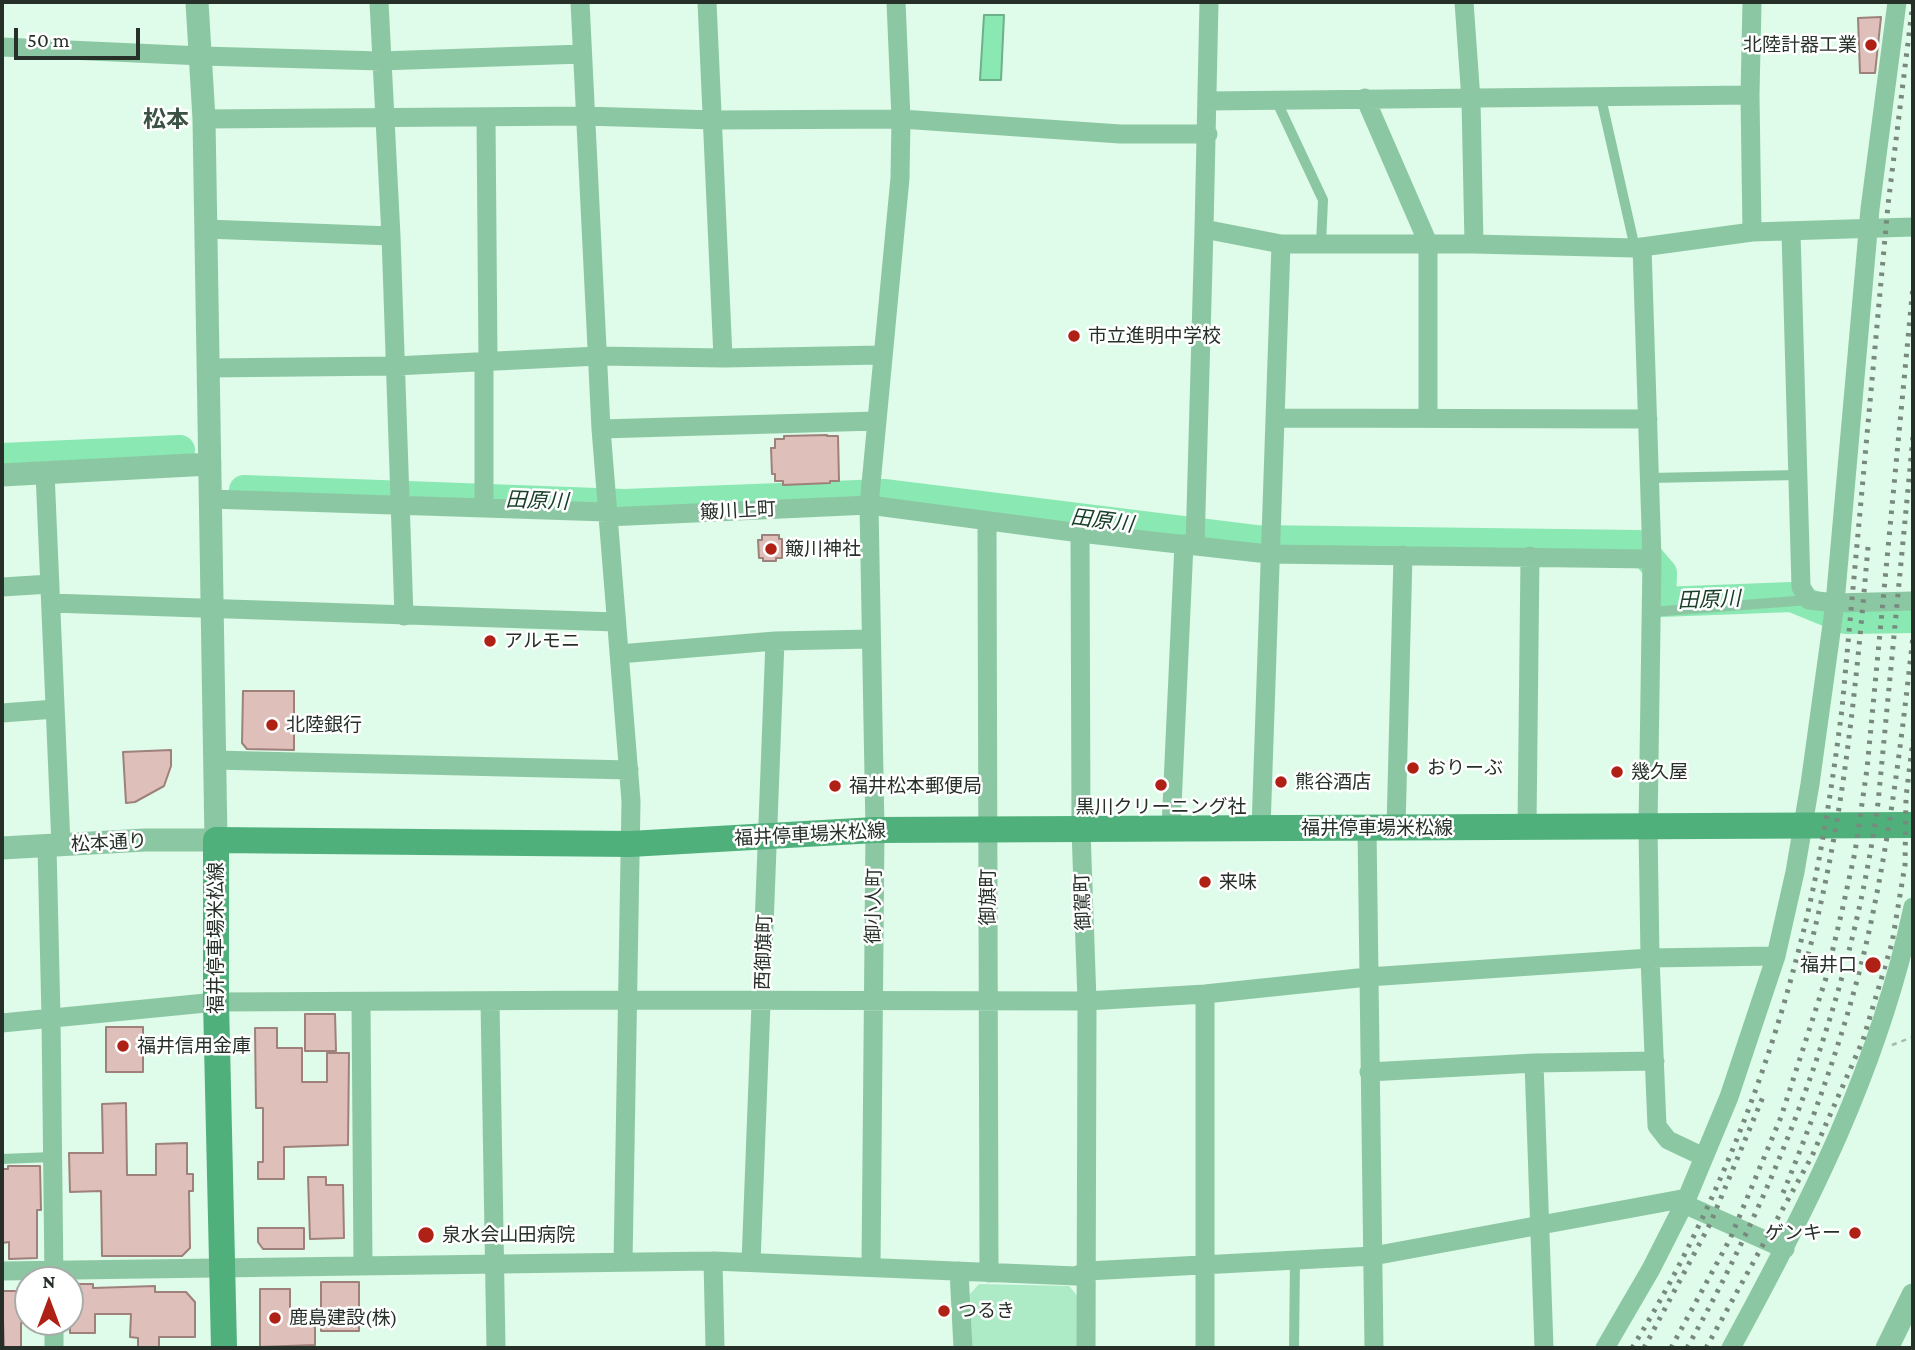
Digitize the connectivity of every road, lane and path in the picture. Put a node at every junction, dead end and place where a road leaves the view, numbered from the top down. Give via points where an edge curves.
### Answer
1 (197, 2) edge
2 (379, 2) edge
3 (580, 2) edge
4 (707, 2) edge
5 (897, 2) edge
6 (1209, 2) edge
7 (1464, 2) edge
8 (1752, 2) edge
9 (1897, 2) edge
10 (3, 42) edge
11 (582, 54) junction
12 (202, 57) junction
13 (381, 61) junction
14 (1750, 95) junction
15 (1365, 98) junction
16 (1601, 98) junction
17 (1276, 99) junction
18 (1471, 100) junction
19 (1208, 101) junction
20 (586, 116) junction
21 (384, 117) junction
22 (486, 117) junction
23 (204, 119) junction
24 (901, 119) junction
25 (714, 120) junction
26 (1208, 134) junction
27 (1913, 227) edge
28 (206, 229) junction
29 (1204, 229) junction
30 (1868, 229) junction
31 (1752, 232) junction
32 (1791, 232) junction
33 (391, 236) junction
34 (1428, 243) junction
35 (1281, 244) junction
36 (1321, 244) junction
37 (1474, 244) junction
38 (1638, 247) junction
39 (882, 355) junction
40 (598, 356) junction
41 (723, 358) junction
42 (486, 362) junction
43 (395, 366) junction
44 (208, 368) junction
45 (1275, 418) junction
46 (1428, 418) junction
47 (1647, 419) junction
48 (876, 421) junction
49 (601, 429) junction
50 (210, 464) junction
51 (45, 472) junction
52 (2, 475) edge
53 (1798, 475) junction
54 (1649, 478) junction
55 (210, 499) junction
56 (399, 504) junction
57 (870, 505) junction
58 (484, 507) junction
59 (606, 514) junction
60 (987, 522) junction
61 (1080, 533) junction
62 (1190, 545) junction
63 (1268, 554) junction
64 (1403, 555) junction
65 (1530, 556) junction
66 (1652, 559) junction
67 (2, 587) edge
68 (51, 594) junction
69 (1810, 600) junction
70 (1913, 601) edge
71 (1836, 603) junction
72 (211, 608) junction
73 (1651, 612) junction
74 (404, 616) junction
75 (616, 622) junction
76 (871, 639) junction
77 (775, 641) junction
78 (619, 654) junction
79 (55, 709) junction
80 (2, 713) edge
81 (214, 760) junction
82 (629, 770) junction
83 (1913, 825) edge
84 (1802, 826) junction
85 (1527, 827) junction
86 (1648, 827) junction
87 (1171, 828) junction
88 (1261, 828) junction
89 (1367, 828) junction
90 (1396, 828) junction
91 (875, 830) junction
92 (988, 830) junction
93 (1081, 830) junction
94 (768, 836) junction
95 (216, 841) junction
96 (630, 844) junction
97 (54, 845) junction
98 (2, 848) edge
99 (1913, 907) edge
100 (1776, 956) junction
101 (1650, 958) junction
102 (1368, 977) junction
103 (1205, 994) junction
104 (628, 1000) junction
105 (490, 1001) junction
106 (762, 1001) junction
107 (988, 1001) junction
108 (1087, 1001) junction
109 (216, 1002) junction
110 (361, 1002) junction
111 (873, 1002) junction
112 (51, 1018) junction
113 (2, 1023) edge
114 (1654, 1061) junction
115 (1534, 1063) junction
116 (1369, 1072) junction
117 (52, 1157) junction
118 (1704, 1157) junction
119 (2, 1158) edge
120 (1686, 1201) junction
121 (1540, 1224) junction
122 (1785, 1249) junction
123 (1373, 1256) junction
124 (1295, 1260) junction
125 (713, 1261) junction
126 (623, 1262) junction
127 (751, 1262) junction
128 (494, 1264) junction
129 (1205, 1264) junction
130 (363, 1265) junction
131 (53, 1266) edge
132 (871, 1266) junction
133 (222, 1267) junction
134 (959, 1271) junction
135 (1087, 1271) junction
136 (989, 1273) junction
137 (84, 1274) edge
138 (1913, 1295) edge
139 (224, 1348) edge
140 (496, 1348) edge
141 (715, 1348) edge
142 (963, 1348) edge
143 (1086, 1348) edge
144 (1205, 1348) edge
145 (1294, 1348) edge
146 (1374, 1348) edge
147 (1544, 1348) edge
148 (1605, 1348) edge
149 (1731, 1348) edge
150 (1887, 1348) edge

1 - 12 street
2 - 13 street
3 - 11 street
4 - 25 street
5 - 24 street, 御小人町
6 - 19 street
7 - 18 street
8 - 14 street
9 - 30 street
10 - 12 street
11 - 13 street
11 - 20 street
12 - 13 street
12 - 23 street
13 - 21 street
14 - 16 street
14 - 31 street
15 - 17 street
15 - 18 street
15 - 34 street
16 - 18 street
16 - 38 lane
17 - 19 street
17 - 36 lane via 1323,200
18 - 37 street
19 - 26 street
20 - 22 street
20 - 25 street
20 - 40 street
21 - 22 street
21 - 23 street
21 - 33 street
22 - 42 street
23 - 28 street
24 - 25 street
24 - 26 street via 1120,134
24 - 39 street, 御小人町 via 900,178
25 - 41 street
26 - 29 street
27 - 30 street
28 - 33 street
28 - 44 street
29 - 35 street
29 - 62 street
30 - 32 street
30 - 71 street
31 - 32 street
31 - 38 street
32 - 53 street
33 - 43 street
34 - 36 street
34 - 37 street
34 - 46 street
35 - 36 street
35 - 45 street
37 - 38 street
38 - 47 street
39 - 41 street
39 - 48 street, 御小人町
40 - 41 street
40 - 42 street
40 - 49 street
42 - 43 street
42 - 58 street
43 - 44 street
43 - 56 street
44 - 50 street
45 - 46 street
45 - 63 street
46 - 47 street
47 - 54 street
48 - 49 street
48 - 57 street, 御小人町
49 - 59 street
50 - 51 street
50 - 55 street
51 - 52 street
51 - 68 street
53 - 54 lane
53 - 69 street via 1801,587
54 - 66 street
55 - 56 street, 簸川上町
55 - 72 street
56 - 58 street, 簸川上町
56 - 74 street
57 - 59 street, 簸川上町
57 - 60 street, 簸川上町
57 - 76 street, 御小人町
58 - 59 street, 簸川上町
59 - 75 street
60 - 61 street, 簸川上町
60 - 92 street, 御旗町
61 - 62 street, 簸川上町
61 - 93 street, 御駕町
62 - 63 street, 簸川上町
62 - 87 street
63 - 64 street, 簸川上町
63 - 88 street
64 - 65 street, 簸川上町
64 - 90 street
65 - 66 street, 簸川上町
65 - 85 street
66 - 73 street
67 - 68 street
68 - 72 street
68 - 79 street
69 - 71 street
69 - 73 lane
70 - 71 street
71 - 84 street
72 - 74 street
72 - 81 street
73 - 86 street
74 - 75 street
75 - 78 street
76 - 77 street
76 - 91 street, 御小人町
77 - 78 street
77 - 94 street, 西御旗町
78 - 82 street
79 - 80 street
79 - 97 street
81 - 82 street
81 - 95 street
82 - 96 street
83 - 84 main road, 福井停車場米松線
84 - 86 main road, 福井停車場米松線
84 - 100 street
85 - 86 main road, 福井停車場米松線
85 - 90 main road, 福井停車場米松線
86 - 101 street
87 - 88 main road, 福井停車場米松線
87 - 93 main road, 福井停車場米松線
88 - 89 main road, 福井停車場米松線
89 - 90 main road, 福井停車場米松線
89 - 102 street
91 - 92 main road, 福井停車場米松線
91 - 94 main road, 福井停車場米松線
91 - 111 street, 御小人町
92 - 93 main road, 福井停車場米松線
92 - 107 street, 御旗町
93 - 108 street, 御駕町
94 - 96 main road, 福井停車場米松線
94 - 106 street, 西御旗町
95 - 96 main road, 福井停車場米松線
95 - 97 street, 松本通り
95 - 109 main road, 福井停車場米松線
96 - 104 street
97 - 98 street, 松本通り
97 - 112 street
99 - 122 street via 1870,1059 1831,1156
100 - 101 street
100 - 118 street
101 - 102 street
101 - 114 street
102 - 103 street
102 - 116 street
103 - 108 street
103 - 129 street
104 - 105 street
104 - 106 street
104 - 126 street
105 - 110 street
105 - 128 street
106 - 111 street
106 - 127 street, 西御旗町
107 - 108 street
107 - 111 street
107 - 136 street, 御旗町
108 - 135 street, 御駕町
109 - 110 street
109 - 112 street
109 - 133 main road, 福井停車場米松線
110 - 130 street
111 - 132 street, 御小人町
112 - 113 street
112 - 117 street
114 - 115 street
114 - 118 street via 1657,1126 1668,1140
115 - 116 street
115 - 121 street
116 - 123 street
117 - 119 lane
117 - 131 street
118 - 120 street
120 - 121 street
120 - 122 street
120 - 148 street
121 - 123 street
121 - 147 street
122 - 149 street
123 - 124 street
123 - 146 street
124 - 129 street
124 - 145 lane
125 - 126 street
125 - 127 street
125 - 141 street
126 - 128 street
127 - 132 street
128 - 130 street
128 - 140 street
129 - 135 street
129 - 144 street
130 - 133 street
132 - 134 street
133 - 137 street
133 - 139 main road, 福井停車場米松線
134 - 136 street
134 - 142 street
135 - 136 street via 1076,1276
135 - 143 street, 御駕町
138 - 150 street

